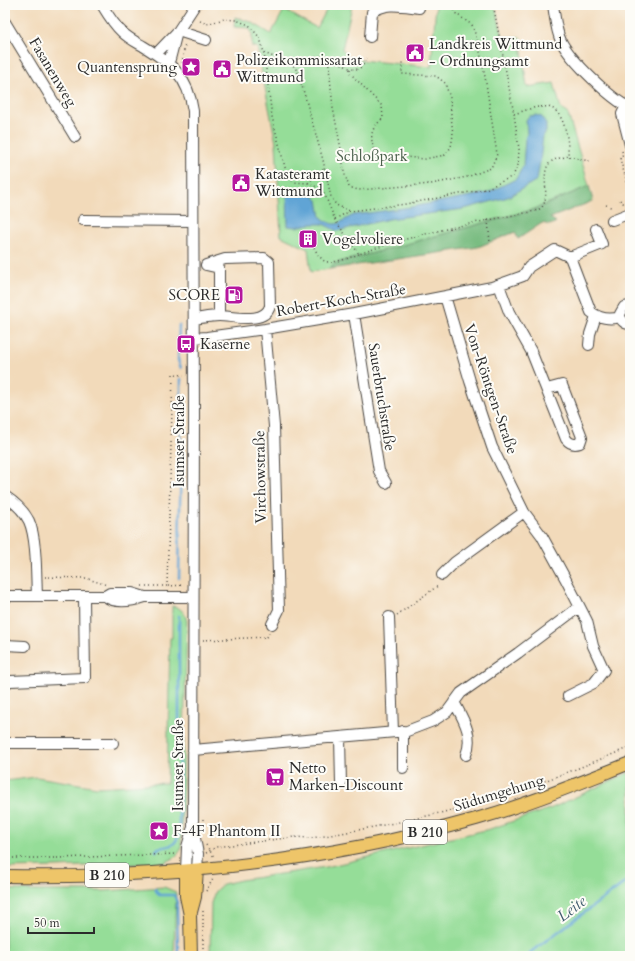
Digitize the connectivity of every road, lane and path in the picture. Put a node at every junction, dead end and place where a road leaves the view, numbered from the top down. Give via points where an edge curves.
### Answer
1 (102, 5) edge
2 (195, 5) edge
3 (386, 5) edge
4 (419, 5) edge
5 (470, 5) edge
6 (491, 5) edge
7 (553, 5) edge
8 (445, 6) edge
9 (454, 7) junction
10 (200, 21) dead end
11 (5, 22) edge
12 (178, 31) junction
13 (370, 37) dead end
14 (206, 40) dead end
15 (156, 54) junction
16 (264, 54) junction
17 (328, 56) junction
18 (367, 58) dead end
19 (402, 61) dead end
20 (168, 62) junction
21 (293, 65) junction
22 (350, 69) junction
23 (628, 107) edge
24 (514, 114) junction
25 (75, 137) dead end
26 (626, 147) edge
27 (568, 156) junction
28 (592, 162) dead end
29 (324, 168) junction
30 (308, 183) junction
31 (630, 192) edge
32 (620, 200) dead end
33 (630, 201) edge
34 (606, 204) dead end
35 (613, 208) dead end
36 (350, 211) junction
37 (630, 213) edge
38 (83, 220) dead end
39 (488, 220) junction
40 (612, 220) dead end
41 (336, 221) junction
42 (194, 222) junction
43 (596, 229) dead end
44 (490, 243) dead end
45 (312, 244) dead end
46 (359, 254) junction
47 (570, 256) junction
48 (194, 263) junction
49 (206, 265) junction
50 (496, 286) junction
51 (445, 296) junction
52 (630, 306) edge
53 (354, 314) junction
54 (219, 316) junction
55 (596, 316) junction
56 (620, 317) junction
57 (194, 319) junction
58 (630, 324) edge
59 (265, 329) junction
60 (194, 338) junction
61 (589, 344) dead end
62 (194, 375) junction
63 (547, 389) junction
64 (386, 483) dead end
65 (5, 496) edge
66 (524, 512) junction
67 (442, 575) joint
68 (36, 577) junction
69 (113, 585) dead end
70 (140, 586) dead end
71 (5, 596) edge
72 (36, 596) junction
73 (84, 596) junction
74 (193, 597) junction
75 (579, 607) junction
76 (389, 617) joint
77 (272, 624) joint
78 (202, 640) dead end
79 (5, 646) edge
80 (25, 646) dead end
81 (5, 684) edge
82 (568, 696) dead end
83 (454, 702) junction
84 (398, 732) junction
85 (340, 737) junction
86 (5, 741) edge
87 (113, 743) dead end
88 (630, 747) edge
89 (193, 750) junction
90 (466, 755) dead end
91 (630, 763) edge
92 (403, 768) dead end
93 (341, 784) dead end
94 (192, 854) junction
95 (5, 858) edge
96 (214, 868) junction
97 (192, 870) junction
98 (5, 876) edge
99 (203, 896) dead end
100 (203, 904) dead end
101 (191, 956) edge
102 (203, 956) edge

1 - 15 street, Isumser Straße via 122,32
2 - 12 street
3 - 4 street via 418,8
3 - 13 street via 372,12
5 - 9 path
6 - 24 path via 494,9
7 - 23 street via 560,40 567,51 614,99
8 - 9 path
9 - 17 path via 455,13 472,25 478,42 497,154 491,168 430,184 358,190 349,187 333,108
10 - 16 path via 207,24 224,19 236,20 249,26 260,38
11 - 25 street, Fasanenweg
12 - 14 street
12 - 15 street
12 - 20 street
15 - 20 street, Isumser Straße
16 - 21 path
16 - 30 path via 272,117 287,175 293,182
17 - 21 path
17 - 22 path
18 - 22 path via 359,68
19 - 22 path via 402,74 436,76 445,83 450,98 453,135 451,147 445,155 425,159 375,154 371,139 375,126 383,118 382,106 350,74
20 - 42 street, Isumser Straße via 179,74 191,98 194,124
21 - 29 path via 298,72
23 - 26 street via 622,114
24 - 27 path via 541,106 555,109 566,131
24 - 36 path via 519,149 518,165 513,176 486,189 406,204
26 - 31 path via 620,159
27 - 28 path
27 - 39 path via 555,159 548,165 542,207
29 - 30 path
29 - 36 path via 331,197 336,204
30 - 41 path via 319,188 325,195
32 - 33 path via 623,203
34 - 35 path
36 - 41 path
37 - 40 street
38 - 42 street
39 - 44 path
39 - 46 path via 393,242
41 - 46 path
42 - 48 street, Isumser Straße
43 - 47 street via 602,244
45 - 46 path via 327,262
47 - 50 street, Robert-Koch-Straße via 555,250 529,267 523,276
47 - 55 street via 591,312
48 - 49 street
48 - 57 street, Isumser Straße
49 - 54 street via 219,268
49 - 54 street via 225,259 264,258 269,262 269,311 265,315 235,318
50 - 51 street, Robert-Koch-Straße
50 - 63 street via 524,338
51 - 53 street, Robert-Koch-Straße
51 - 66 street, Von-Röntgen-Straße via 492,446
52 - 56 street via 622,309
53 - 59 street, Robert-Koch-Straße
53 - 64 street, Sauerbruchstraße via 379,471
54 - 57 street
55 - 56 street via 610,319
55 - 61 street
56 - 58 street via 623,322
57 - 60 street, Isumser Straße
59 - 60 street, Robert-Koch-Straße
59 - 77 street, Virchowstraße via 275,441 279,610
60 - 62 street, Isumser Straße
62 - 70 path via 173,374 168,586
62 - 74 street, Isumser Straße
63 - 63 street via 566,439 575,445 580,443 582,437 562,385
65 - 68 street via 29,521
66 - 67 street
66 - 75 street, Von-Röntgen-Straße via 551,551
67 - 76 path via 439,585 400,614
68 - 69 path via 85,578
68 - 72 street
71 - 72 street
72 - 73 street
73 - 74 street via 105,596 110,600 132,601
73 - 81 street via 85,678 10,681
74 - 89 street, Isumser Straße
75 - 82 street, Von-Röntgen-Straße via 587,621 593,646 604,670 594,683
75 - 83 street via 460,692
76 - 84 street
77 - 78 path via 267,637
79 - 80 street
83 - 84 street via 447,712 433,721
83 - 90 street via 468,730 469,747
84 - 85 street
84 - 92 street
85 - 89 street
85 - 93 street
86 - 87 street
88 - 94 path via 509,794 440,813 318,837 294,837 216,846 205,854
89 - 94 street, Isumser Straße
91 - 96 main road, Südumgehung / B 210 via 542,798 416,834 351,849
94 - 95 path
94 - 97 street, Isumser Straße
96 - 97 main road, B 210
96 - 99 path via 213,878
97 - 98 main road, B 210 via 129,875
97 - 101 main road via 195,897 190,915
100 - 102 path

